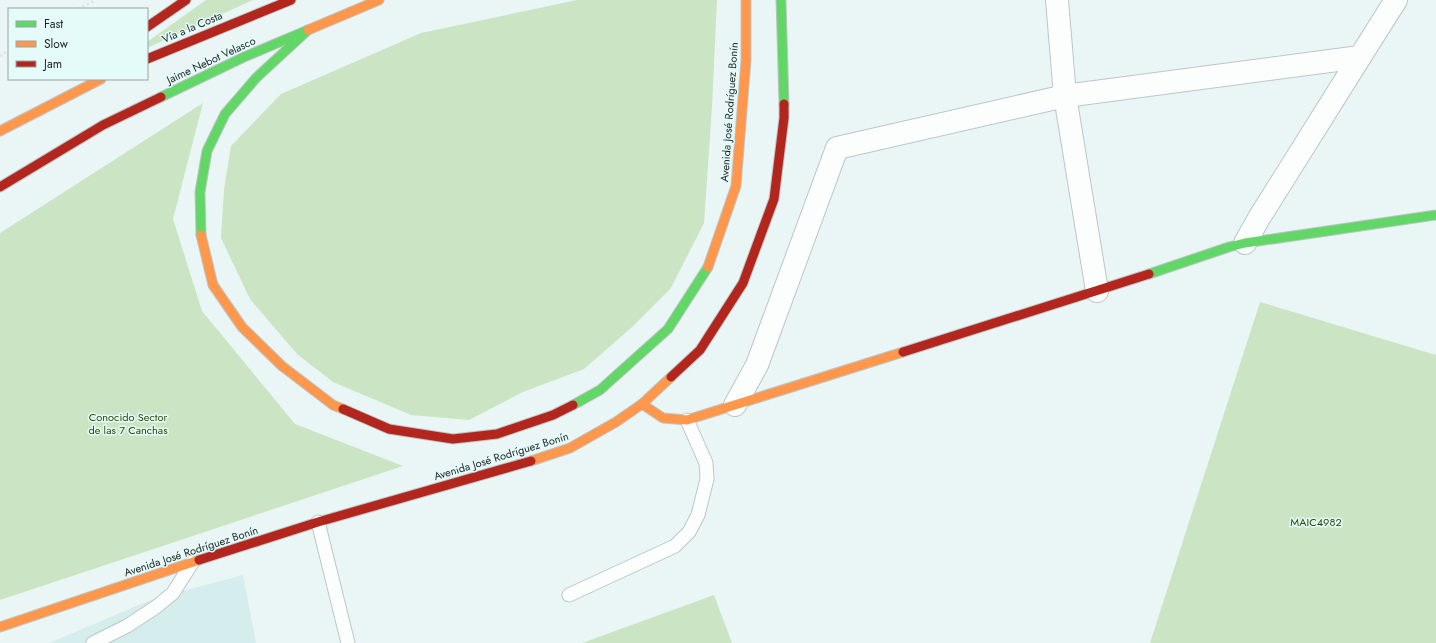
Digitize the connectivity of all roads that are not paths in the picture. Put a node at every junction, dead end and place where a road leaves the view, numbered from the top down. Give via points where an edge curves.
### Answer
1 (186, 0) edge
2 (291, 0) edge
3 (379, 0) edge
4 (746, 0) edge
5 (781, 0) edge
6 (1057, 0) edge
7 (1396, 0) edge
8 (148, 26) edge
9 (308, 30) junction
10 (1360, 57) junction
11 (148, 59) edge
12 (99, 80) edge
13 (1065, 96) junction
14 (18, 111) dead end
15 (0, 123) edge
16 (0, 131) edge
17 (0, 187) edge
18 (1436, 215) edge
19 (1245, 243) junction
20 (1097, 290) junction
21 (642, 404) junction
22 (735, 405) junction
23 (687, 420) junction
24 (318, 522) junction
25 (193, 562) junction
26 (569, 595) dead end
27 (0, 627) edge
28 (93, 643) edge
29 (348, 643) edge

1 - 8 main road
2 - 11 main road, Vía a la Costa
3 - 9 main road
4 - 9 main road, Avenida José Rodríguez Bonín via 746,60 736,186 709,265 668,329 600,390 553,415 497,434 453,439 389,430 333,405 282,366 242,327 213,285 200,231 200,192 207,151 224,114 256,78
5 - 21 main road, Avenida José Rodríguez Bonín via 784,118 774,199 743,283 700,350
6 - 13 street
7 - 10 street
9 - 17 main road, Jaime Nebot Velasco via 244,57 102,125
10 - 13 street
10 - 19 street
12 - 16 main road
13 - 20 street
13 - 22 street via 837,148 758,365
14 - 15 main road
18 - 19 main road
19 - 20 main road
20 - 22 main road
21 - 23 main road via 663,418
21 - 24 main road, Avenida José Rodríguez Bonín via 570,448
22 - 23 main road
23 - 26 lane via 706,463 707,479 698,515 688,532 675,546
24 - 25 main road, Avenida José Rodríguez Bonín
24 - 29 lane
25 - 27 main road, Avenida José Rodríguez Bonín
25 - 28 lane via 173,593 156,607 127,626

